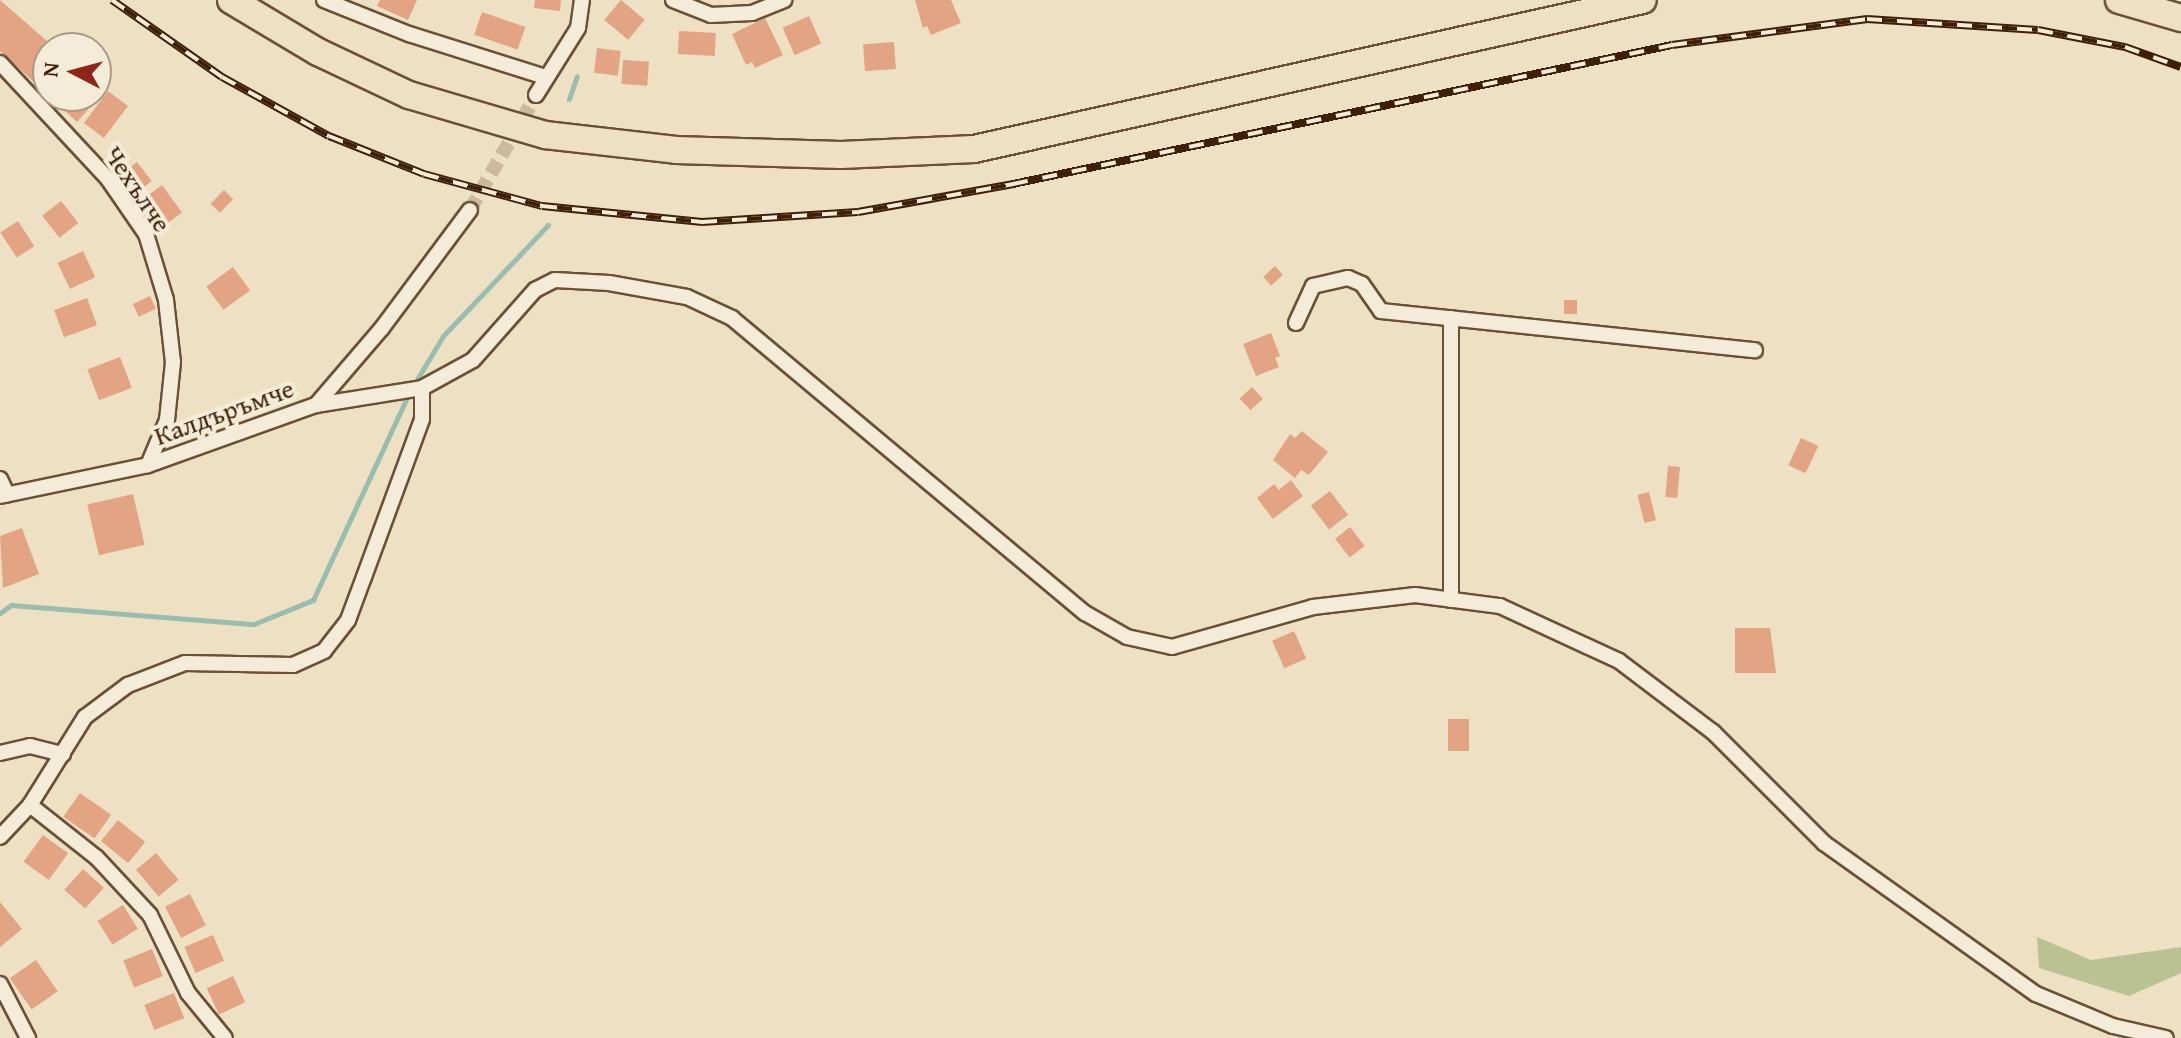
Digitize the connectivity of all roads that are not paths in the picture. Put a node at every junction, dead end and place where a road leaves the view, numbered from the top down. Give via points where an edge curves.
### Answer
1 (231, 0) edge
2 (324, 0) edge
3 (582, 0) edge
4 (673, 0) edge
5 (785, 0) edge
6 (1643, 0) edge
7 (2119, 0) edge
8 (2181, 18) edge
9 (0, 63) edge
10 (545, 77) junction
11 (536, 95) tunnel mouth
12 (470, 210) tunnel mouth
13 (1451, 318) junction
14 (1296, 323) dead end
15 (1755, 350) dead end
16 (422, 388) junction
17 (316, 405) junction
18 (148, 465) junction
19 (0, 479) edge
20 (4, 495) edge
21 (1451, 600) junction
22 (0, 753) edge
23 (63, 754) junction
24 (30, 805) junction
25 (0, 837) edge
26 (0, 984) edge
27 (28, 1038) edge
28 (225, 1038) edge
29 (2166, 1038) edge

1 - 6 highway via 318,52 409,95 545,135 676,150 841,155 974,149
2 - 10 street via 409,34
3 - 10 street via 578,28 562,60
4 - 5 street via 711,15 752,13
7 - 8 highway
9 - 18 street, Чехълче via 108,179 146,234 166,300 173,362 167,420
10 - 11 street
12 - 17 street, Калдъръмче via 382,328
13 - 14 street via 1381,311 1362,284 1333,278 1313,286
13 - 15 street
13 - 21 street
16 - 17 street
16 - 21 street via 473,360 535,290 555,280 687,297 732,318 1085,613 1127,637 1172,647 1313,607 1415,595
16 - 23 street via 422,419 348,620 324,651 302,664 200,662 156,672 95,706
17 - 18 street, Калдъръмче
18 - 20 street, Калдъръмче
19 - 20 street
21 - 29 street via 1500,606 1619,661 1713,732 1824,843 1918,913 2036,994 2113,1026
22 - 23 street via 30,746
23 - 24 street
24 - 25 street
24 - 28 street via 97,858 150,915 188,993
26 - 27 street

